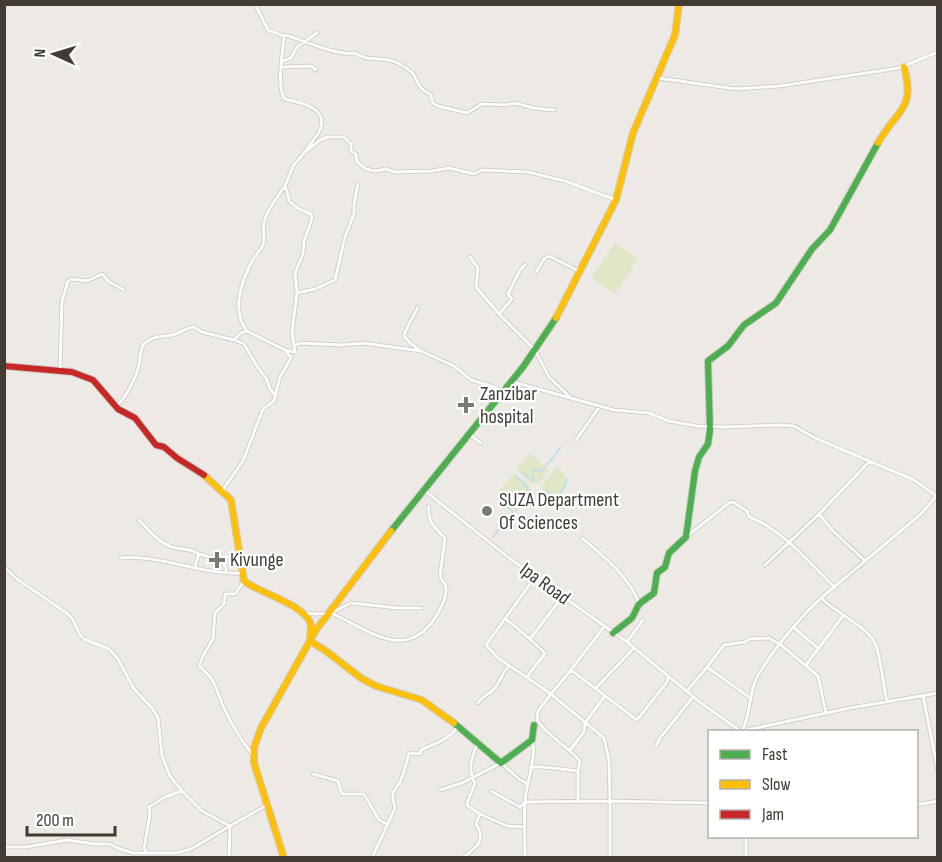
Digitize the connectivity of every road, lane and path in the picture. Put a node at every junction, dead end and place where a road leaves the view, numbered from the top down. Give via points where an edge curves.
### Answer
1 (255, 4) edge
2 (679, 4) edge
3 (316, 33) dead end
4 (285, 34) dead end
5 (304, 42) junction
6 (938, 52) edge
7 (282, 61) junction
8 (282, 67) junction
9 (904, 67) junction
10 (316, 70) dead end
11 (658, 78) junction
12 (554, 110) dead end
13 (305, 152) junction
14 (358, 184) dead end
15 (285, 186) junction
16 (615, 200) junction
17 (470, 256) dead end
18 (525, 265) dead end
19 (579, 271) junction
20 (536, 272) dead end
21 (124, 290) dead end
22 (297, 293) junction
23 (418, 307) dead end
24 (500, 314) junction
25 (247, 331) junction
26 (234, 340) junction
27 (285, 350) junction
28 (535, 350) junction
29 (421, 351) junction
30 (295, 352) junction
31 (4, 366) edge
32 (60, 369) junction
33 (511, 381) junction
34 (491, 386) junction
35 (503, 391) junction
36 (276, 396) junction
37 (571, 398) junction
38 (495, 401) junction
39 (116, 406) junction
40 (600, 406) junction
41 (710, 427) junction
42 (469, 434) junction
43 (576, 440) dead end
44 (480, 443) dead end
45 (870, 461) junction
46 (424, 490) junction
47 (937, 495) edge
48 (227, 497) junction
49 (429, 506) dead end
50 (819, 514) junction
51 (139, 520) dead end
52 (686, 537) junction
53 (582, 538) dead end
54 (788, 543) junction
55 (199, 554) junction
56 (120, 558) dead end
57 (865, 561) junction
58 (765, 565) dead end
59 (195, 566) junction
60 (4, 567) edge
61 (226, 572) junction
62 (241, 573) junction
63 (535, 577) junction
64 (244, 581) junction
65 (835, 588) junction
66 (562, 597) junction
67 (822, 599) junction
68 (639, 604) junction
69 (421, 608) dead end
70 (296, 611) junction
71 (329, 613) junction
72 (843, 616) junction
73 (506, 619) junction
74 (643, 620) dead end
75 (604, 627) junction
76 (794, 628) junction
77 (613, 633) junction
78 (530, 639) junction
79 (310, 641) junction
80 (627, 642) junction
81 (781, 645) junction
82 (634, 648) junction
83 (819, 649) junction
84 (806, 665) junction
85 (509, 666) junction
86 (706, 667) junction
87 (571, 670) junction
88 (668, 676) junction
89 (527, 677) junction
90 (595, 689) junction
91 (687, 691) junction
92 (938, 693) edge
93 (551, 694) junction
94 (604, 696) junction
95 (923, 696) junction
96 (693, 697) junction
97 (750, 698) junction
98 (887, 702) junction
99 (478, 703) dead end
100 (826, 713) junction
101 (585, 723) junction
102 (534, 725) dead end
103 (458, 727) junction
104 (741, 730) edge
105 (743, 730) edge
106 (747, 730) edge
107 (532, 740) junction
108 (478, 742) junction
109 (656, 746) dead end
110 (570, 750) junction
111 (253, 754) junction
112 (501, 763) junction
113 (530, 767) junction
114 (578, 771) junction
115 (938, 771) edge
116 (313, 774) dead end
117 (472, 778) junction
118 (528, 784) junction
119 (440, 790) dead end
120 (182, 791) junction
121 (491, 791) dead end
122 (610, 801) junction
123 (938, 801) edge
124 (525, 802) junction
125 (578, 802) junction
126 (708, 803) edge
127 (267, 805) junction
128 (918, 805) edge
129 (480, 814) junction
130 (387, 824) junction
131 (230, 826) junction
132 (525, 827) junction
133 (746, 838) edge
134 (4, 847) edge
135 (133, 853) junction
136 (147, 853) junction
137 (131, 858) edge
138 (229, 858) edge
139 (284, 858) edge
140 (372, 858) edge
141 (462, 858) edge
142 (525, 858) edge
143 (610, 858) edge
144 (746, 858) edge

1 - 7 street via 268,30 284,36
2 - 11 street via 675,34
3 - 5 street
4 - 5 street
5 - 7 street via 291,58
5 - 12 street via 401,64 440,107 467,112 482,104 515,103
6 - 9 street
7 - 8 street
8 - 10 street via 311,66
8 - 13 street via 285,99 317,110 321,117 320,130
9 - 11 street via 736,89
9 - 41 street via 908,90 905,106 887,127 830,230 812,249 776,303 744,325 728,346 708,361
11 - 16 street via 633,133
13 - 15 street via 293,166
13 - 16 street via 320,140 339,136 351,144 355,160 366,170 449,168 474,174 482,170 528,172
14 - 22 street via 354,214 335,279
15 - 22 street via 290,202 311,214 312,219 295,273
15 - 25 street via 264,222 264,242 241,289 238,313
16 - 19 street
17 - 24 street via 478,268 477,287
18 - 24 street via 508,294 512,299
19 - 20 street via 549,256
19 - 28 street
21 - 32 street via 102,274 87,281 68,281 62,300
22 - 30 street via 292,332
23 - 29 street via 404,336
24 - 28 street
25 - 26 street
25 - 27 street
26 - 36 street via 244,344
26 - 39 street via 194,327 175,335 158,335 141,350 135,376 123,401
27 - 30 street
27 - 36 street via 291,358 280,376
28 - 33 street
28 - 37 street via 549,377
29 - 30 street via 363,343 301,343 295,345
29 - 34 street via 454,366 471,380
31 - 32 street
32 - 39 street via 93,380
33 - 35 street
33 - 37 street
34 - 35 street
34 - 38 street
35 - 38 street
36 - 48 street via 264,408 243,461 224,488
37 - 40 street
38 - 42 street
39 - 48 street via 135,418 156,445 200,471
40 - 41 street
40 - 43 street
41 - 45 street via 794,426
41 - 52 street via 708,444 695,471
42 - 44 street
42 - 46 street
45 - 47 street
45 - 50 street
46 - 63 street, Ipa Road
46 - 71 street
47 - 57 street via 922,513
48 - 62 street via 232,503
49 - 71 street via 428,517 445,538 440,576 446,585 440,610 429,628 400,641 373,636
50 - 54 street
50 - 57 street
51 - 55 street via 164,543
52 - 54 street via 733,502
52 - 68 street via 669,553 665,567 657,573 654,593
53 - 68 street via 603,556
54 - 58 street
54 - 65 street
55 - 59 street
55 - 61 street via 220,560
56 - 59 street via 142,556
57 - 65 street
59 - 61 street
60 - 120 street via 68,614 84,639 109,649 118,659 134,689 158,718 164,762
61 - 62 street
62 - 64 street
63 - 66 street, Ipa Road
63 - 73 street
64 - 70 street
64 - 111 street via 234,594 225,594 224,604 215,613 213,639 200,666 213,678 238,738
65 - 67 street
66 - 75 street, Ipa Road
66 - 78 street
67 - 72 street
67 - 76 street
68 - 77 street via 632,618
69 - 71 street via 351,603
70 - 71 street
70 - 79 street via 310,622
71 - 79 street
72 - 83 street
72 - 98 street via 876,644
73 - 78 street
73 - 85 street via 486,645
74 - 80 street
75 - 77 street, Ipa Road
75 - 87 street
76 - 81 street
76 - 83 street
77 - 80 street, Ipa Road
78 - 89 street via 545,652
79 - 103 street via 369,683 421,699
79 - 111 street via 261,728
80 - 82 street, Ipa Road
81 - 84 street
81 - 86 street via 769,638 724,645
81 - 97 street via 758,676
82 - 88 street, Ipa Road
82 - 90 street
83 - 84 street
84 - 100 street via 818,676
85 - 89 street
85 - 99 street via 495,688
86 - 91 street
86 - 97 street
87 - 90 street
87 - 93 street
88 - 91 street, Ipa Road
88 - 94 street via 637,720
89 - 93 street
90 - 94 street
91 - 96 street, Ipa Road
92 - 95 street
93 - 101 street
93 - 110 street via 538,711 537,720
94 - 101 street
95 - 98 street
95 - 115 street
96 - 104 street, Ipa Road
96 - 109 street
97 - 105 street
98 - 100 street
100 - 106 street
101 - 110 street via 584,732
101 - 122 street via 599,732 607,745
102 - 107 street
103 - 108 street
103 - 130 street via 420,754 409,753 395,786 395,808
107 - 112 street
107 - 113 street via 535,754
108 - 112 street
108 - 117 street via 470,765
110 - 114 street via 580,761
111 - 127 street
112 - 117 street
112 - 118 street
113 - 114 street
113 - 118 street
114 - 125 street
116 - 130 street via 338,781 342,794 364,794 379,820
117 - 119 street
117 - 129 street via 475,783 467,803
118 - 124 street
120 - 131 street via 202,811
120 - 136 street via 149,807 144,849
121 - 124 street via 517,807
122 - 125 street
122 - 126 street
122 - 143 street
123 - 128 street
124 - 125 street
124 - 132 street
127 - 131 street
127 - 139 street
129 - 132 street via 507,826
129 - 141 street via 476,824 481,831 480,841
130 - 140 street
131 - 136 street via 191,849
131 - 138 street
132 - 142 street
133 - 144 street
134 - 135 street via 66,840 110,844
135 - 136 street
135 - 137 street

